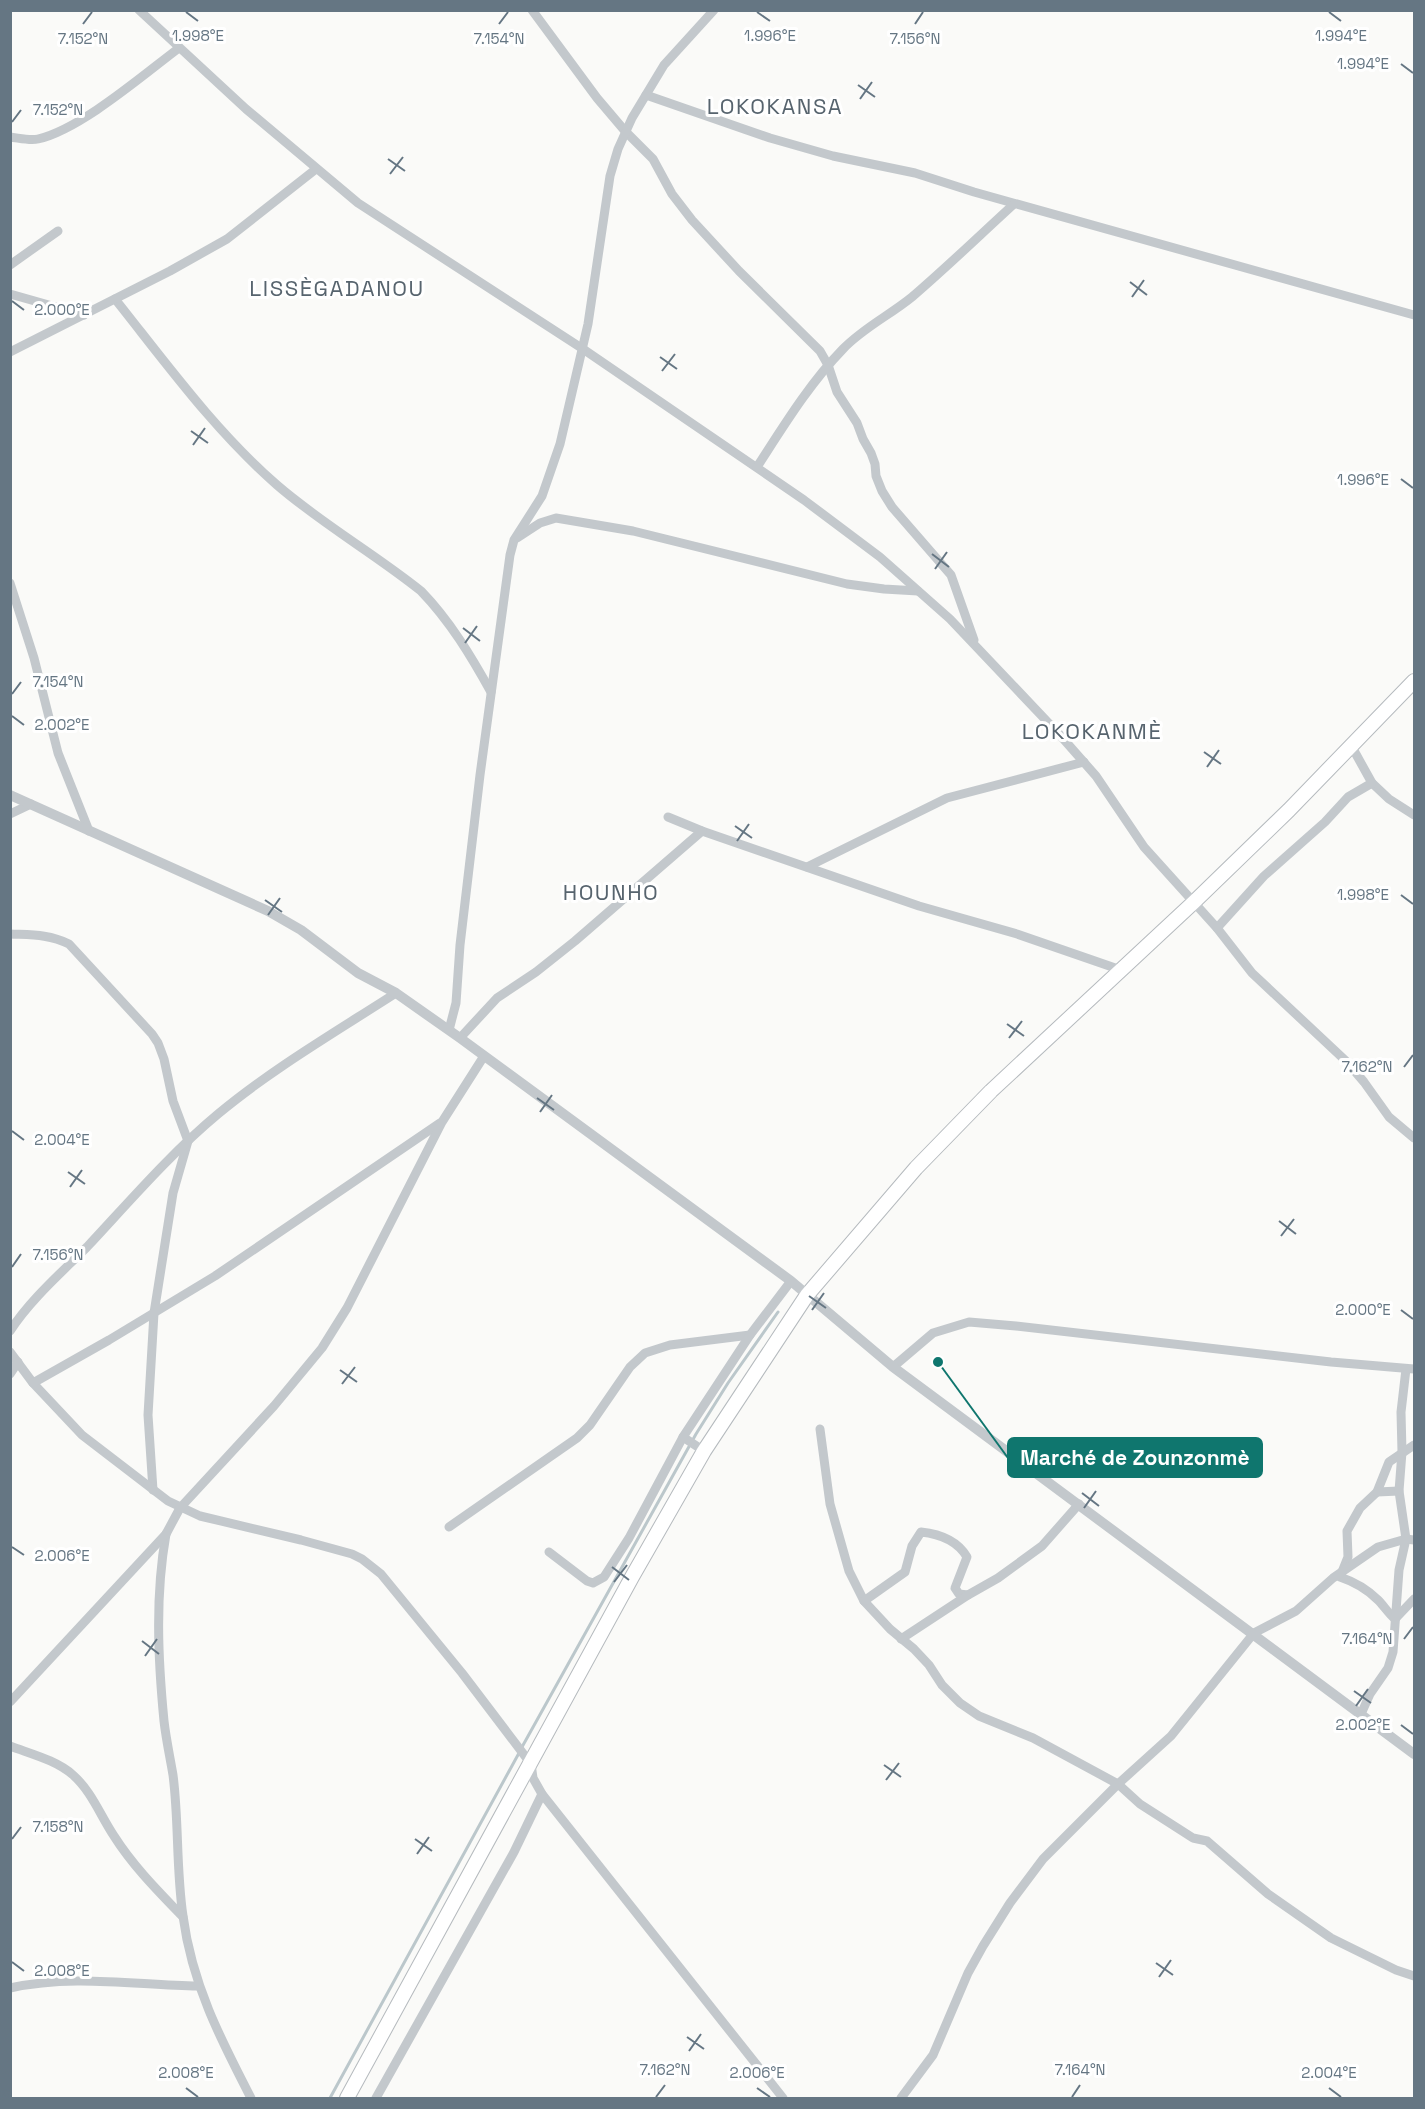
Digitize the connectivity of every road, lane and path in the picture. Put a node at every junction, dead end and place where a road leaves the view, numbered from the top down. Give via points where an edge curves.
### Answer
1 (139, 10) edge
2 (532, 10) edge
3 (714, 10) edge
4 (179, 48) junction
5 (646, 95) junction
6 (625, 131) junction
7 (10, 137) edge
8 (316, 169) junction
9 (1014, 204) junction
10 (58, 231) dead end
11 (10, 265) edge
12 (10, 294) edge
13 (115, 299) junction
14 (84, 315) junction
15 (1414, 315) edge
16 (583, 349) junction
17 (10, 352) edge
18 (828, 365) junction
19 (757, 468) junction
20 (514, 540) junction
21 (10, 583) edge
22 (918, 591) junction
23 (975, 642) junction
24 (1414, 681) edge
25 (491, 693) junction
26 (1352, 747) junction
27 (1084, 762) junction
28 (1372, 783) junction
29 (10, 795) edge
30 (31, 804) junction
31 (10, 814) edge
32 (1414, 815) edge
33 (668, 816) dead end
34 (90, 831) junction
35 (702, 831) junction
36 (807, 867) junction
37 (1194, 902) junction
38 (1217, 928) junction
39 (10, 934) edge
40 (1121, 970) junction
41 (396, 993) junction
42 (448, 1030) junction
43 (460, 1038) junction
44 (484, 1056) junction
45 (442, 1122) junction
46 (1414, 1138) edge
47 (188, 1141) junction
48 (791, 1281) junction
49 (807, 1295) junction
50 (154, 1313) junction
51 (10, 1331) edge
52 (750, 1335) junction
53 (10, 1352) edge
54 (18, 1362) junction
55 (893, 1367) junction
56 (1410, 1369) edge
57 (10, 1374) edge
58 (33, 1383) junction
59 (820, 1429) dead end
60 (692, 1443) junction
61 (1414, 1445) edge
62 (1402, 1452) junction
63 (153, 1490) junction
64 (1399, 1491) junction
65 (1377, 1492) junction
66 (1079, 1504) junction
67 (180, 1508) junction
68 (449, 1527) dead end
69 (166, 1534) junction
70 (1410, 1540) edge
71 (549, 1552) dead end
72 (1343, 1571) junction
73 (968, 1595) junction
74 (1414, 1599) edge
75 (864, 1602) junction
76 (1395, 1619) junction
77 (1254, 1633) junction
78 (901, 1639) junction
79 (10, 1702) edge
80 (1360, 1714) junction
81 (10, 1746) edge
82 (1414, 1754) edge
83 (531, 1764) junction
84 (1118, 1784) junction
85 (542, 1794) junction
86 (183, 1917) junction
87 (1414, 1976) edge
88 (198, 1986) junction
89 (10, 1988) edge
90 (251, 2098) edge
91 (347, 2098) edge
92 (376, 2098) edge
93 (783, 2098) edge
94 (901, 2098) edge

1 - 4 street
2 - 6 street
3 - 5 street via 664,65
4 - 7 street via 73,124 35,140
4 - 8 street
5 - 6 street
5 - 9 street via 770,138 915,173
6 - 16 street via 610,176
6 - 18 street via 653,159 692,220 820,351
8 - 13 street via 227,238
8 - 16 street via 358,203
9 - 15 street
9 - 18 street via 910,298 844,347
10 - 11 street
12 - 14 street
13 - 14 street
13 - 25 street via 211,417 278,486 421,591 457,635
14 - 17 street
16 - 19 street
16 - 20 street via 546,488
18 - 19 street
18 - 23 street via 837,392 871,453 882,491 951,575
19 - 22 street via 880,557
20 - 22 street via 556,518 633,531 847,584
20 - 25 street
21 - 34 street via 58,753
22 - 23 street
23 - 27 street
24 - 26 main road
25 - 42 street via 456,1003
26 - 28 street
26 - 37 main road
27 - 36 street via 947,798
27 - 37 street via 1144,847
28 - 32 street
28 - 38 street via 1348,797 1264,876
29 - 30 street
30 - 31 street
30 - 34 street
33 - 35 street
34 - 41 street via 268,911 301,930 358,973
35 - 36 street
35 - 43 street via 567,947 497,998
36 - 40 street
37 - 38 street
37 - 40 main road
38 - 46 street via 1252,973 1347,1062 1389,1117
39 - 47 street via 43,935 69,944 152,1034 165,1059 172,1101
40 - 49 main road via 991,1091 877,1212
41 - 42 street
41 - 47 street via 253,1088
42 - 43 street
43 - 44 street
44 - 45 street
44 - 48 street
45 - 50 street
45 - 67 street via 347,1308 322,1348
47 - 50 street via 173,1193
47 - 51 street
48 - 49 street
48 - 52 street
49 - 55 street
49 - 60 main road
50 - 58 street
50 - 63 street via 148,1415
52 - 60 street
52 - 68 street via 670,1345 645,1353 577,1438
53 - 54 street
54 - 57 street
54 - 58 street
55 - 56 street via 933,1333 969,1322
55 - 66 street
56 - 62 street via 1401,1412
58 - 63 street via 82,1436
59 - 75 street via 830,1504 849,1572
60 - 71 street via 604,1577 593,1583 587,1581
60 - 83 main road via 632,1577
61 - 62 street
62 - 64 street
62 - 65 street via 1389,1462
63 - 67 street
64 - 65 street
64 - 70 street
65 - 72 street via 1360,1508 1347,1531 1348,1557
66 - 73 street via 1042,1546
66 - 77 street
67 - 69 street
67 - 83 street via 362,1559 381,1574
69 - 79 street
69 - 86 street via 158,1632
70 - 72 street via 1378,1547
70 - 76 street via 1399,1570
72 - 76 street via 1340,1577 1356,1582
72 - 77 street via 1296,1611
73 - 75 street via 959,1594 955,1588 968,1557 963,1549 938,1533 921,1532 912,1546 905,1572
73 - 78 street
74 - 76 street
75 - 78 street
76 - 80 street via 1388,1668
77 - 80 street
77 - 84 street via 1171,1736
78 - 84 street via 960,1703 979,1716 1033,1738
80 - 82 street
81 - 86 street via 72,1774 91,1795 127,1855
83 - 85 street
83 - 91 main road
84 - 87 street via 1140,1804 1193,1838 1207,1841 1269,1894 1331,1938
84 - 94 street via 1043,1859 1010,1903 968,1973 933,2055
85 - 92 street via 514,1852
85 - 93 street
86 - 88 street
88 - 89 street via 73,1980
88 - 90 street

